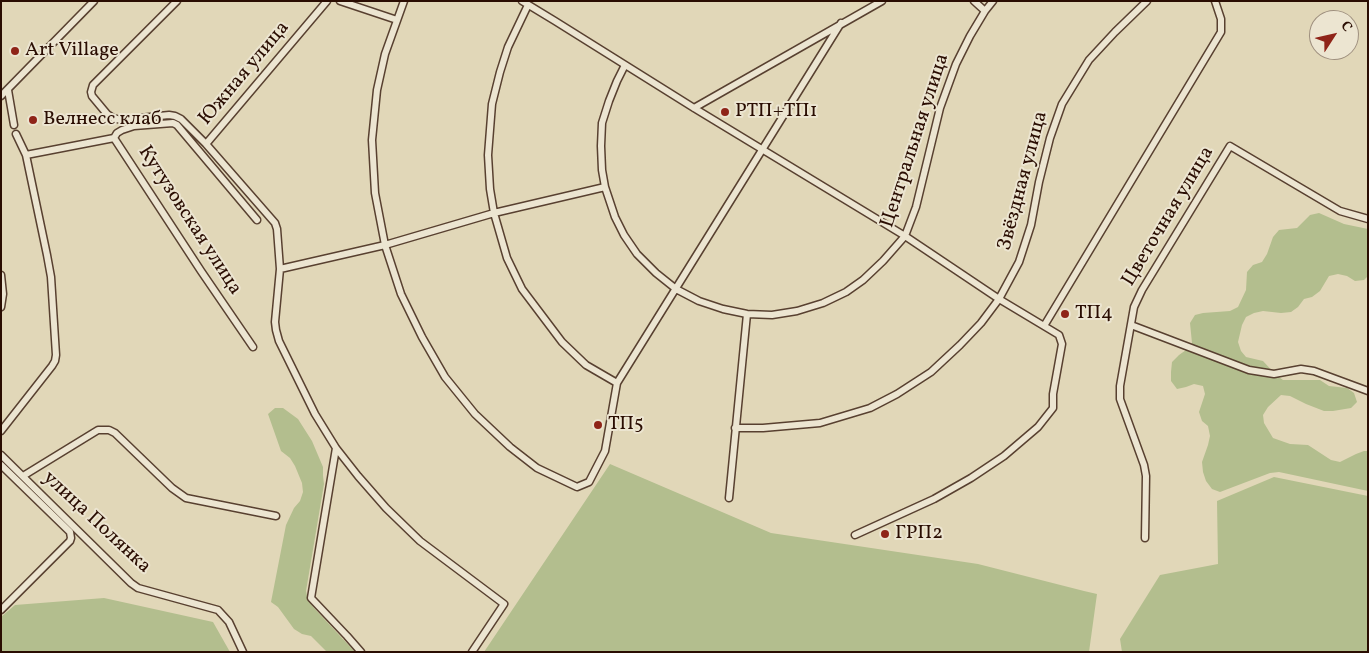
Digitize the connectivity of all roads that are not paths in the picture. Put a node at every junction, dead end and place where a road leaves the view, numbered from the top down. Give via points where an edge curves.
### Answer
1 (94, 1) edge
2 (177, 1) edge
3 (327, 1) edge
4 (340, 1) edge
5 (404, 1) edge
6 (522, 1) edge
7 (882, 1) edge
8 (974, 1) edge
9 (993, 1) edge
10 (1147, 1) edge
11 (1216, 1) edge
12 (528, 6) junction
13 (985, 11) junction
14 (397, 20) junction
15 (841, 23) junction
16 (625, 65) junction
17 (8, 90) junction
18 (1, 96) edge
19 (694, 108) junction
20 (14, 125) dead end
21 (16, 134) dead end
22 (114, 138) junction
23 (206, 144) junction
24 (762, 150) junction
25 (26, 154) junction
26 (605, 187) junction
27 (494, 213) junction
28 (1368, 219) edge
29 (257, 220) dead end
30 (905, 236) junction
31 (385, 244) junction
32 (280, 269) junction
33 (1, 275) edge
34 (676, 289) junction
35 (999, 299) junction
36 (1, 308) edge
37 (747, 314) junction
38 (1131, 325) junction
39 (1044, 326) junction
40 (253, 347) dead end
41 (617, 383) junction
42 (1368, 392) edge
43 (736, 428) junction
44 (1, 431) edge
45 (336, 448) junction
46 (1, 455) edge
47 (1, 465) edge
48 (23, 476) junction
49 (730, 498) dead end
50 (276, 516) dead end
51 (855, 535) dead end
52 (1145, 538) dead end
53 (1, 610) edge
54 (243, 652) edge
55 (361, 652) edge
56 (472, 652) edge

1 - 17 street
2 - 23 street, Южная улица via 93,85 91,92 113,118 175,116
3 - 23 street, Южная улица
4 - 14 street
5 - 14 street
6 - 12 street
7 - 15 street
8 - 13 street
9 - 13 street, Центральная улица
10 - 35 street, Звёздная улица via 1089,60 1062,104 1050,138 1031,225 1019,262
11 - 39 street via 1221,32
12 - 16 street
12 - 27 street via 508,47 492,104 488,155
13 - 30 street, Центральная улица via 956,64 940,108 916,207
14 - 31 street via 377,90 372,140 375,193
15 - 19 street
15 - 24 street
16 - 19 street
16 - 26 street, Центральная улица via 602,123
17 - 18 street
17 - 20 street
19 - 24 street
21 - 25 street
22 - 25 street, Кутузовская улица
22 - 29 street via 117,133 134,126 177,125
22 - 40 street, Кутузовская улица
23 - 32 street, Южная улица via 275,223
24 - 30 street
24 - 34 street
25 - 44 street via 51,277 56,355 52,366
26 - 27 street
26 - 34 street, Центральная улица via 615,217 637,254
27 - 31 street
27 - 41 street via 507,258 522,289 562,342 586,365
28 - 38 street, Цветочная улица via 1340,211 1230,146 1142,290 1134,307
30 - 35 street
30 - 37 street, Центральная улица via 863,280 838,296 798,311
31 - 32 street
31 - 41 street via 400,294 445,376 475,414 537,468 577,487 589,482 605,451
32 - 45 street, Южная улица via 275,322 278,335 315,414
33 - 36 street
34 - 37 street, Центральная улица via 699,301
34 - 41 street
35 - 39 street
35 - 43 street, Звёздная улица via 981,323 930,372 870,408 820,423
37 - 43 street
38 - 42 street via 1249,370 1274,374 1301,369 1314,371
38 - 52 street, Цветочная улица via 1120,399 1146,476
39 - 51 street via 1059,335 1062,344 1053,408 1038,427 1004,456 934,499
43 - 49 street
45 - 55 street via 311,598
45 - 56 street, Южная улица via 386,508 420,541 504,604
46 - 48 street, улица Полянка
47 - 53 street via 70,532 71,538
48 - 50 street via 98,430 109,430 186,498
48 - 54 street, улица Полянка via 138,588 218,610 229,622

